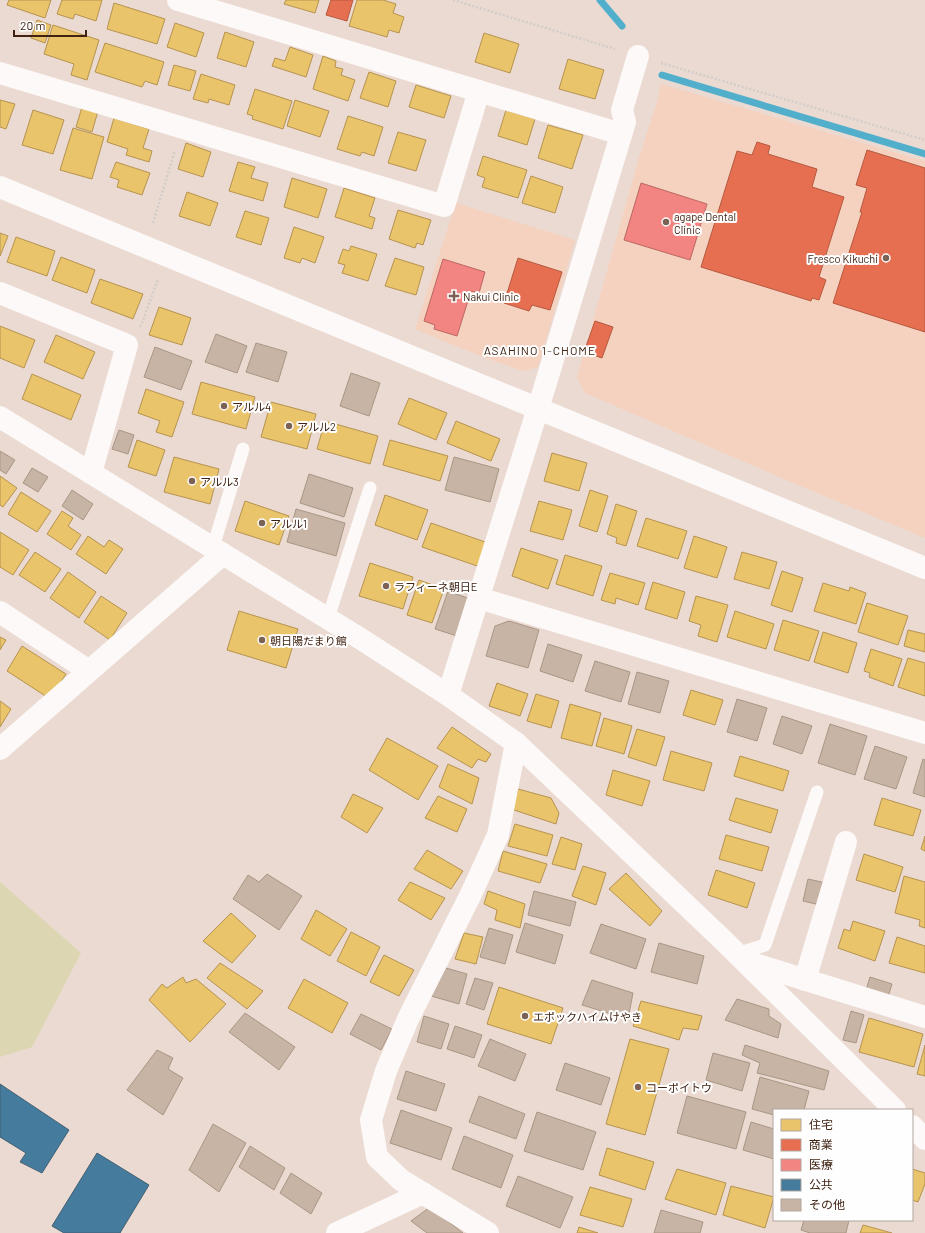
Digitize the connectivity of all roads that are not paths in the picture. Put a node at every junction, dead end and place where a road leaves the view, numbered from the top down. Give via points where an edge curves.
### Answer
1 (178, 0) edge
2 (638, 56) road end
3 (0, 73) edge
4 (479, 91) junction
5 (621, 134) junction
6 (0, 187) edge
7 (0, 293) edge
8 (538, 409) junction
9 (0, 417) edge
10 (243, 449) dead end
11 (91, 472) junction
12 (370, 488) dead end
13 (218, 550) junction
14 (925, 568) edge
15 (479, 598) junction
16 (0, 612) edge
17 (328, 618) junction
18 (89, 671) junction
19 (448, 695) junction
20 (925, 733) edge
21 (516, 743) junction
22 (0, 749) edge
23 (817, 792) dead end
24 (846, 842) dead end
25 (741, 957) junction
26 (805, 980) junction
27 (925, 1017) edge
28 (894, 1109) edge
29 (913, 1127) edge
30 (925, 1139) edge
31 (423, 1193) junction
32 (337, 1233) edge
33 (488, 1233) edge

1 - 4 street
2 - 5 street via 622,110 625,122
3 - 4 street via 444,206
4 - 5 street
5 - 8 street
6 - 8 street
7 - 11 street via 127,345
8 - 14 street
8 - 15 street
9 - 11 street
10 - 13 lane
11 - 13 street
12 - 17 lane
13 - 17 street
13 - 18 street
15 - 19 street
15 - 20 street
16 - 18 street
17 - 19 street
18 - 22 street
19 - 21 street
21 - 25 street
21 - 31 street via 498,835 408,1019 386,1071 371,1120 377,1157 401,1180
23 - 25 lane via 765,945
24 - 26 street
25 - 26 street
25 - 28 street
26 - 27 street
29 - 30 street
31 - 32 street
31 - 33 street

